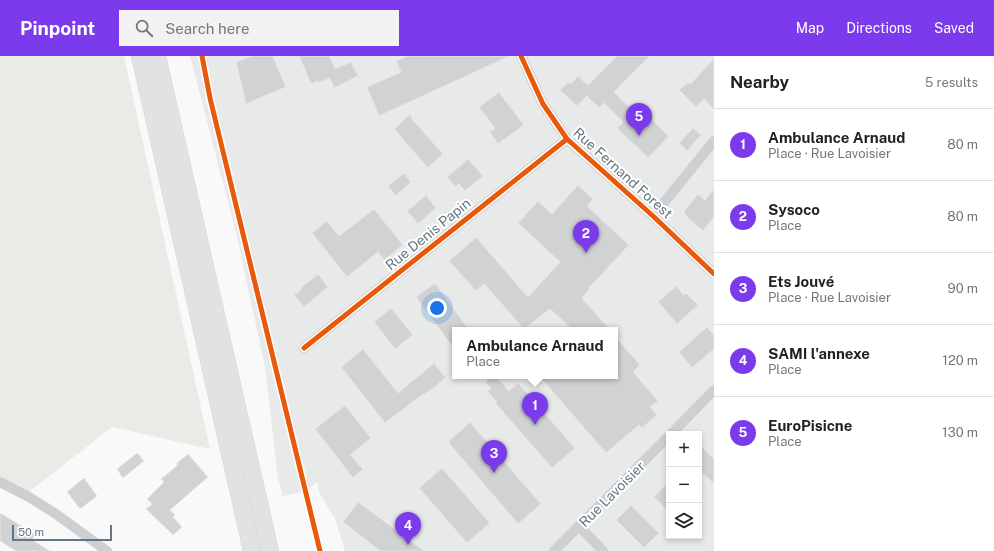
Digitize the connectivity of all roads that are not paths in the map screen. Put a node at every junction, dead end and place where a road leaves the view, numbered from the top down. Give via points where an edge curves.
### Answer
1 (140, 56) edge
2 (157, 56) edge
3 (521, 56) edge
4 (566, 139) junction
5 (714, 141) edge
6 (653, 216) junction
7 (714, 274) edge
8 (304, 348) dead end
9 (714, 390) edge
10 (674, 431) edge
11 (666, 439) edge
12 (0, 482) edge
13 (580, 526) junction
14 (107, 551) edge
15 (252, 551) edge
16 (270, 551) edge
17 (554, 551) edge
18 (604, 551) edge

1 - 15 highway
2 - 16 highway
3 - 4 street, Rue Fernand Forest via 543,104
4 - 6 street, Rue Fernand Forest
4 - 8 street, Rue Denis Papin
5 - 6 street
6 - 7 street, Rue Fernand Forest
9 - 10 street, Rue Lavoisier
11 - 13 street, Rue Lavoisier
12 - 14 street via 56,514
13 - 17 street, Rue Lavoisier
13 - 18 street

